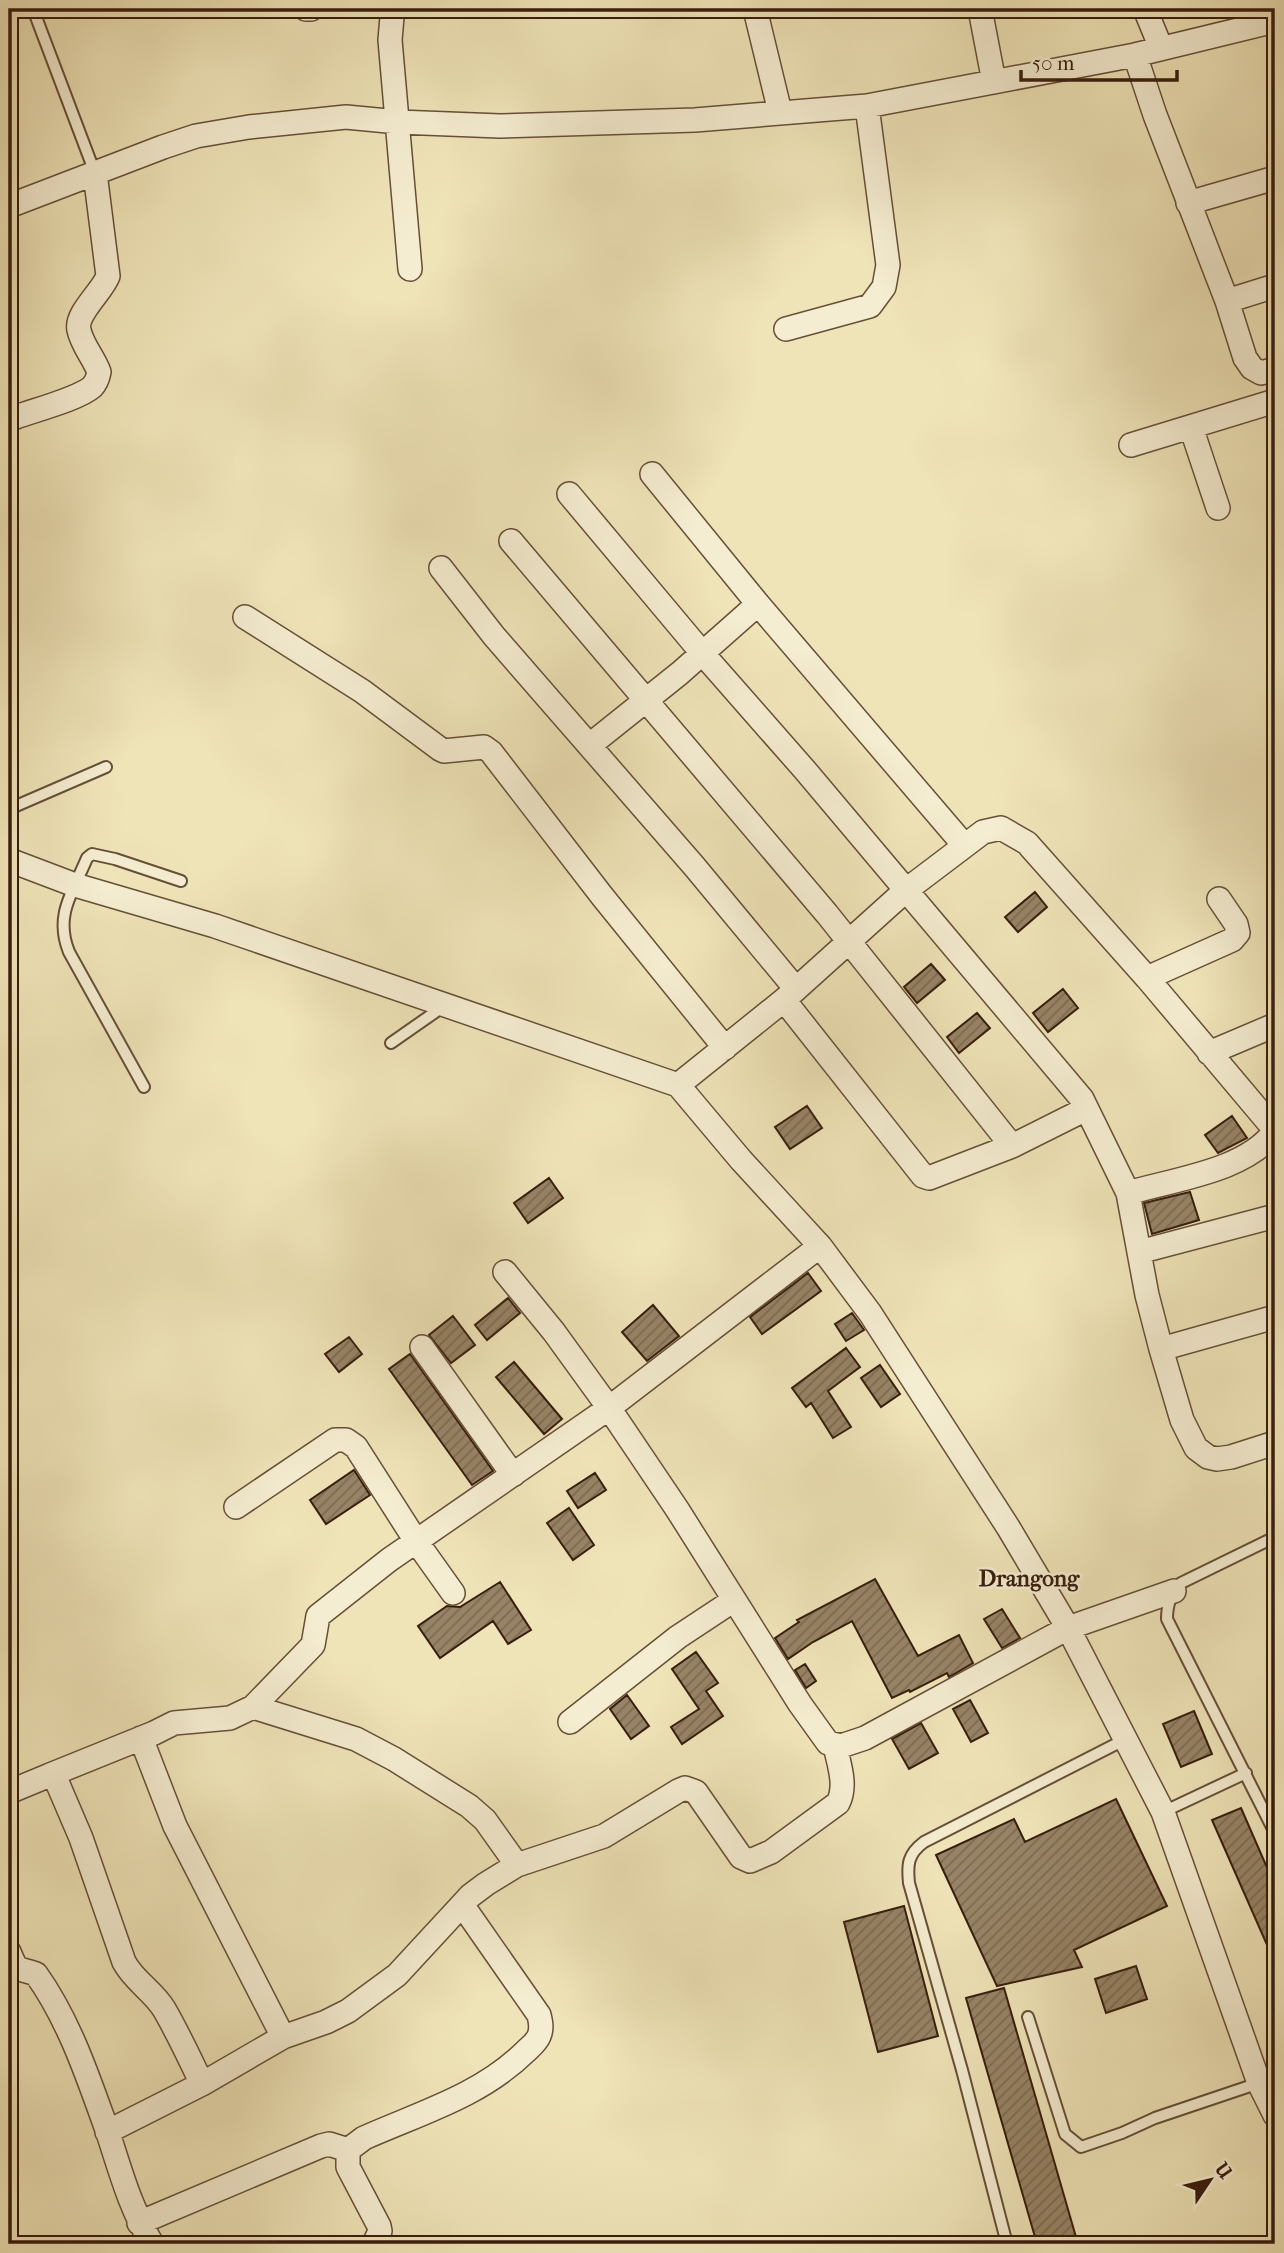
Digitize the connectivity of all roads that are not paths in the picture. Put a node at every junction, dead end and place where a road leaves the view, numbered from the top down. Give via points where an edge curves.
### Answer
1 (33, 9) edge
2 (306, 9) edge
3 (312, 9) edge
4 (390, 9) edge
5 (755, 9) edge
6 (980, 9) edge
7 (1145, 9) edge
8 (1275, 22) edge
9 (1161, 48) junction
10 (1135, 55) junction
11 (994, 82) junction
12 (867, 106) junction
13 (780, 112) junction
14 (398, 122) junction
15 (95, 173) junction
16 (1275, 178) edge
17 (1188, 203) junction
18 (9, 206) edge
19 (410, 269) dead end
20 (1275, 286) edge
21 (1227, 301) junction
22 (786, 329) dead end
23 (1275, 369) edge
24 (1275, 401) edge
25 (16, 417) dead end
26 (1191, 427) junction
27 (1130, 445) dead end
28 (652, 474) dead end
29 (569, 494) dead end
30 (1218, 508) dead end
31 (511, 541) dead end
32 (441, 568) dead end
33 (758, 604) junction
34 (245, 617) dead end
35 (703, 654) junction
36 (647, 701) junction
37 (590, 746) junction
38 (106, 767) dead end
39 (9, 809) edge
40 (964, 845) junction
41 (9, 860) edge
42 (181, 881) dead end
43 (75, 885) junction
44 (905, 891) junction
45 (1219, 899) dead end
46 (848, 941) junction
47 (1147, 978) junction
48 (790, 994) junction
49 (444, 1006) junction
50 (1275, 1025) edge
51 (391, 1043) dead end
52 (725, 1048) junction
53 (1209, 1053) junction
54 (678, 1085) junction
55 (144, 1087) dead end
56 (1083, 1106) junction
57 (1275, 1130) edge
58 (1012, 1146) junction
59 (1128, 1193) junction
60 (1275, 1216) edge
61 (820, 1246) junction
62 (1139, 1252) junction
63 (505, 1272) dead end
64 (1275, 1317) edge
65 (422, 1347) dead end
66 (1161, 1349) junction
67 (609, 1408) junction
68 (1275, 1443) edge
69 (513, 1475) junction
70 (236, 1507) dead end
71 (1275, 1537) edge
72 (416, 1541) junction
73 (1174, 1591) junction
74 (453, 1592) dead end
75 (734, 1600) junction
76 (1068, 1628) junction
77 (253, 1707) junction
78 (570, 1722) dead end
79 (141, 1738) junction
80 (1126, 1739) junction
81 (835, 1746) junction
82 (1246, 1773) junction
83 (50, 1775) junction
84 (9, 1792) edge
85 (1163, 1812) junction
86 (1275, 1833) edge
87 (517, 1865) junction
88 (463, 1906) junction
89 (9, 1952) edge
90 (1028, 2017) dead end
91 (283, 2037) junction
92 (1267, 2082) edge
93 (202, 2084) junction
94 (1275, 2115) edge
95 (107, 2132) junction
96 (348, 2150) junction
97 (139, 2223) junction
98 (152, 2244) edge
99 (374, 2244) edge
100 (1007, 2244) edge

1 - 15 lane
2 - 3 street
4 - 14 street
5 - 13 street
6 - 11 street
7 - 9 street
8 - 9 street
9 - 10 street
10 - 11 street
10 - 17 street
11 - 12 street
12 - 13 street
12 - 22 street via 888,265 884,287 870,306
13 - 14 street via 695,120 500,126
14 - 15 street via 346,117 195,136
14 - 19 street
15 - 18 street
15 - 25 street via 108,276 78,323 98,379 93,387 76,395
16 - 17 street
17 - 21 street
20 - 21 street
21 - 23 street via 1252,368 1261,373
24 - 26 street
26 - 27 street
26 - 30 street
28 - 33 street
29 - 35 street
31 - 36 street
32 - 37 street
33 - 35 street
33 - 40 street
34 - 52 street via 362,691 440,749 484,747 491,752
35 - 36 street
35 - 44 street
36 - 37 street
36 - 46 street
37 - 48 street
38 - 39 lane
40 - 44 street
40 - 47 street via 983,832 1001,828 1027,843
41 - 43 street
42 - 43 lane via 96,854 87,858
43 - 49 street via 215,926
43 - 55 lane via 63,915 64,938
44 - 46 street
44 - 56 street via 1076,1091
45 - 47 street via 1236,924 1238,933 1232,940
46 - 48 street
46 - 58 street
47 - 53 street
48 - 52 street
48 - 58 street via 925,1177
49 - 51 lane
49 - 54 street
50 - 53 street
52 - 54 street
53 - 57 street
54 - 61 street
56 - 58 street via 1080,1112
56 - 59 street
57 - 59 street via 1265,1144 1235,1163
59 - 62 street
60 - 62 street
61 - 67 street
61 - 76 street via 870,1313
62 - 66 street
63 - 67 street
64 - 66 street
65 - 69 street
66 - 68 street via 1182,1420 1196,1448 1217,1459
67 - 69 street
67 - 75 street
69 - 72 street
70 - 72 street via 335,1440 346,1440 356,1447
71 - 73 lane via 1190,1578
72 - 74 street
72 - 77 street via 318,1616 313,1645
73 - 76 street
73 - 82 lane via 1167,1619
75 - 78 street via 678,1637
75 - 81 street via 800,1704
76 - 80 street
76 - 81 street via 865,1738
77 - 79 street via 230,1718 174,1723
77 - 87 street via 356,1739 394,1759 469,1806 485,1820
79 - 83 street
79 - 91 street via 174,1826
80 - 85 street
80 - 100 lane via 924,1842 907,1860 909,1883
81 - 87 street via 842,1785 838,1803 756,1859 741,1857 696,1792 685,1788 604,1836
82 - 85 lane
82 - 86 lane
83 - 84 street
83 - 93 street via 81,1838 124,1962 164,2009
85 - 92 street
87 - 88 street via 470,1896
88 - 91 street via 397,1975 371,1995 326,2022
88 - 96 street via 539,2015 540,2034 512,2064 484,2084 364,2138
89 - 95 street via 20,1970 37,1974 62,2018
90 - 92 lane via 1065,2134 1081,2147
91 - 93 street
92 - 94 street
93 - 95 street
95 - 97 street
96 - 97 street via 321,2146
96 - 99 street via 348,2167 379,2226
97 - 98 street

